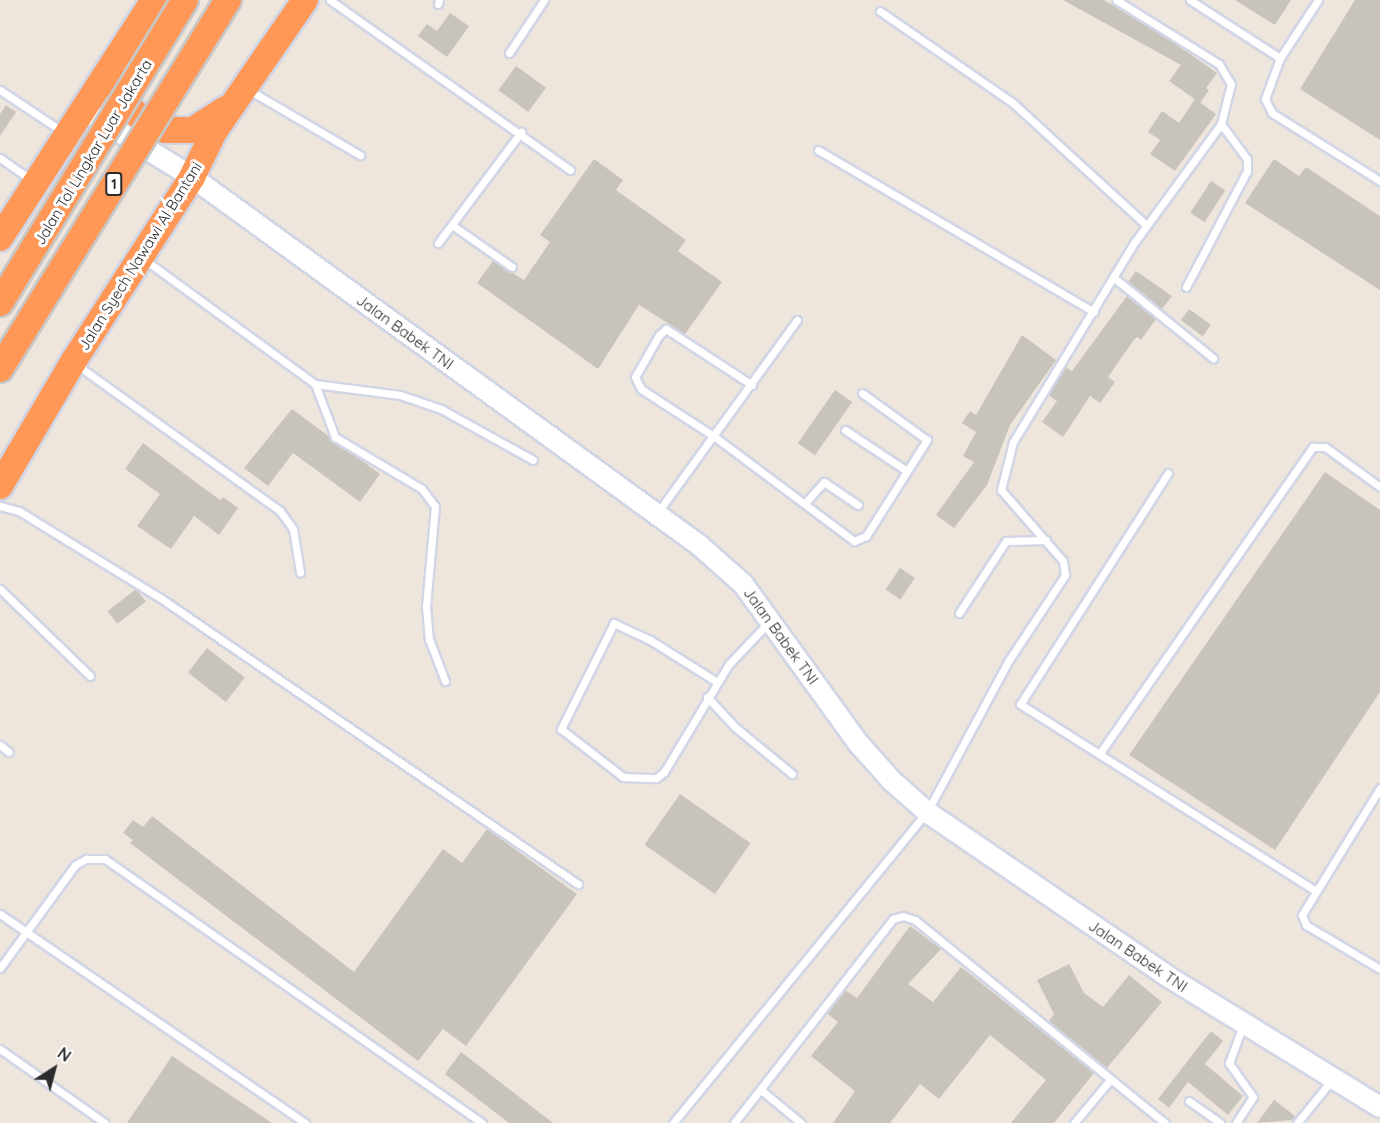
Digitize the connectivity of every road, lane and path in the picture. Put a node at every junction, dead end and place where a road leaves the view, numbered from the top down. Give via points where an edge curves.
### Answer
1 (154, 0) edge
2 (185, 0) edge
3 (228, 0) edge
4 (305, 0) edge
5 (330, 0) edge
6 (544, 0) edge
7 (1116, 0) edge
8 (1190, 0) edge
9 (1318, 0) edge
10 (880, 11) dead end
11 (129, 41) junction
12 (509, 53) dead end
13 (1280, 58) junction
14 (0, 90) edge
15 (239, 96) junction
16 (82, 109) junction
17 (1221, 124) junction
18 (521, 132) junction
19 (66, 135) junction
20 (818, 150) dead end
21 (360, 155) dead end
22 (0, 158) edge
23 (570, 170) dead end
24 (192, 177) junction
25 (1380, 181) edge
26 (36, 183) junction
27 (452, 225) junction
28 (1146, 225) junction
29 (0, 238) edge
30 (438, 243) dead end
31 (141, 256) junction
32 (512, 267) dead end
33 (1113, 277) junction
34 (1186, 287) dead end
35 (0, 303) edge
36 (1094, 312) junction
37 (797, 320) dead end
38 (1213, 358) dead end
39 (73, 362) junction
40 (0, 369) edge
41 (315, 384) junction
42 (752, 385) junction
43 (862, 393) dead end
44 (845, 430) dead end
45 (715, 437) junction
46 (533, 460) dead end
47 (907, 471) junction
48 (1168, 473) dead end
49 (0, 486) edge
50 (1380, 487) edge
51 (805, 503) junction
52 (858, 505) dead end
53 (0, 506) edge
54 (657, 514) junction
55 (1046, 540) junction
56 (300, 572) dead end
57 (0, 589) edge
58 (959, 613) dead end
59 (771, 620) junction
60 (90, 676) dead end
61 (445, 681) dead end
62 (717, 682) junction
63 (707, 697) junction
64 (0, 745) edge
65 (9, 752) dead end
66 (1100, 753) junction
67 (792, 774) dead end
68 (1380, 788) edge
69 (927, 812) junction
70 (578, 884) dead end
71 (1316, 891) junction
72 (0, 914) edge
73 (25, 931) junction
74 (0, 969) edge
75 (1380, 969) edge
76 (1243, 1026) junction
77 (0, 1050) edge
78 (1332, 1079) junction
79 (1110, 1080) junction
80 (761, 1090) junction
81 (1189, 1101) dead end
82 (1380, 1107) edge
83 (105, 1123) edge
84 (305, 1123) edge
85 (482, 1123) edge
86 (673, 1123) edge
87 (734, 1123) edge
88 (801, 1123) edge
89 (1074, 1123) edge
90 (1165, 1123) edge
91 (1220, 1123) edge
92 (1236, 1123) edge
93 (1297, 1123) edge

1 - 11 highway
2 - 35 highway, Jalan Tol Lingkar Luar Jakarta / 1, bridge
3 - 40 highway, 1, bridge
4 - 15 highway, Jalan Syech Nawawi Al Bantani
5 - 18 lane
6 - 12 lane
7 - 17 lane via 1219,64 1228,74 1230,94
8 - 13 lane
9 - 13 lane
10 - 28 lane via 1013,103
11 - 15 highway via 117,91 142,120 182,132 205,124
11 - 16 highway
13 - 25 lane via 1265,99 1272,113
14 - 19 lane
15 - 21 lane
15 - 24 highway, Jalan Syech Nawawi Al Bantani
16 - 19 highway
16 - 24 street, Jalan Babek TNI
17 - 28 lane
17 - 34 lane via 1244,152 1246,171
18 - 23 lane
18 - 27 lane
19 - 26 highway
20 - 36 lane
22 - 26 lane
24 - 31 highway, Jalan Syech Nawawi Al Bantani
24 - 54 street, Jalan Babek TNI
26 - 29 highway
27 - 30 lane
27 - 32 lane
28 - 33 lane
31 - 39 highway, Jalan Syech Nawawi Al Bantani
31 - 41 lane
33 - 36 lane
33 - 38 lane
36 - 55 lane via 1013,442 1002,477 1004,496
37 - 42 lane
39 - 49 highway, Jalan Syech Nawawi Al Bantani
39 - 56 lane via 280,512 293,529
41 - 46 lane via 400,396 441,409
41 - 61 lane via 335,436 422,489 435,506 426,606 429,639
42 - 45 lane
42 - 45 lane via 671,330 659,335 635,376 636,384
43 - 47 lane via 927,437
44 - 47 lane
45 - 51 lane
45 - 54 lane
47 - 51 lane via 860,541 854,541
48 - 66 lane via 1020,704
50 - 66 lane via 1325,447 1313,447
51 - 52 lane via 824,482
53 - 70 lane via 19,511 150,591
54 - 59 street, Jalan Babek TNI via 743,584
55 - 58 lane via 1006,542
55 - 69 lane via 1066,567 1065,575 1009,660
57 - 60 lane
59 - 62 lane
59 - 69 street, Jalan Babek TNI via 859,744
62 - 63 lane
62 - 63 lane via 650,640 614,623 561,729 624,777 656,778 664,772
63 - 67 lane via 735,727
64 - 65 lane
66 - 71 lane
68 - 71 lane
69 - 76 street, Jalan Babek TNI
69 - 86 lane
71 - 75 lane via 1302,915 1306,925
72 - 73 lane
73 - 74 lane
73 - 84 lane
73 - 85 lane via 75,865 86,859 105,859
76 - 78 street, Jalan Babek TNI
76 - 92 lane via 1229,1063 1253,1096
77 - 83 lane
78 - 82 street, Jalan Babek TNI
78 - 93 lane
79 - 80 lane via 915,920 903,916 892,919
79 - 89 lane
79 - 90 lane
80 - 87 lane
80 - 88 lane
81 - 91 lane

